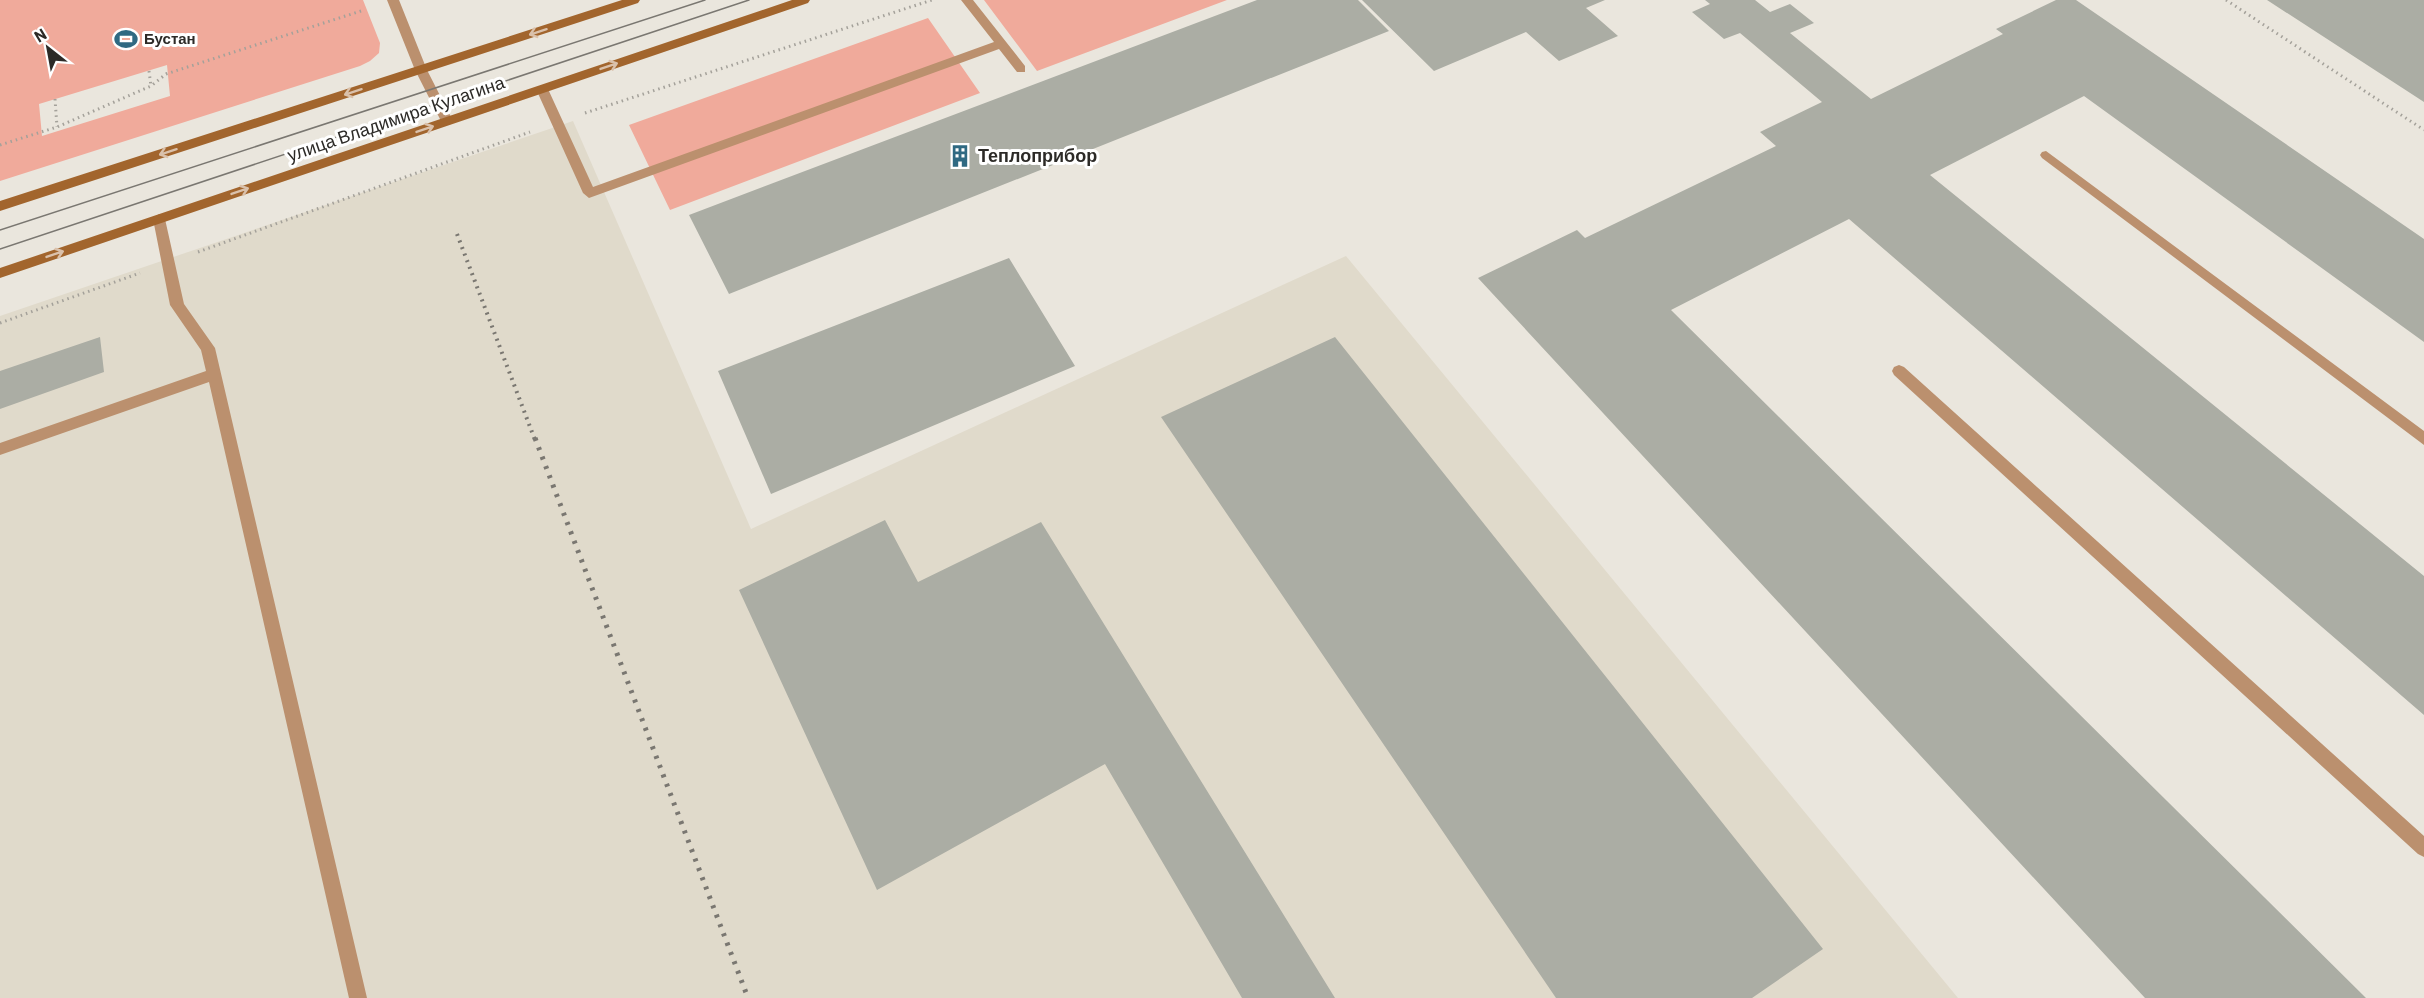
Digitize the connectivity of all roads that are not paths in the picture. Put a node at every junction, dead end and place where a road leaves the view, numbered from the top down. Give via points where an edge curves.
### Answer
1 (393, 0) edge
2 (634, 0) edge
3 (804, 0) edge
4 (967, 0) edge
5 (1001, 44) junction
6 (1021, 69) dead end
7 (421, 70) junction
8 (542, 89) junction
9 (447, 121) junction
10 (2046, 154) dead end
11 (0, 206) edge
12 (159, 219) junction
13 (0, 273) edge
14 (1899, 371) dead end
15 (214, 374) junction
16 (2424, 439) edge
17 (0, 449) edge
18 (2424, 848) edge
19 (358, 998) edge

1 - 7 street
2 -> 7 main road, улица Владимира Кулагина
8 -> 3 main road, улица Владимира Кулагина
4 - 5 street
5 - 6 street
5 - 8 street via 589,193
7 - 9 street
7 -> 11 main road, улица Владимира Кулагина
8 - 9 main road, улица Владимира Кулагина
12 -> 9 main road, улица Владимира Кулагина
10 - 16 street
13 -> 12 main road, улица Владимира Кулагина
12 - 15 street via 177,305 208,348
14 - 18 street
15 - 17 street
15 - 19 street

